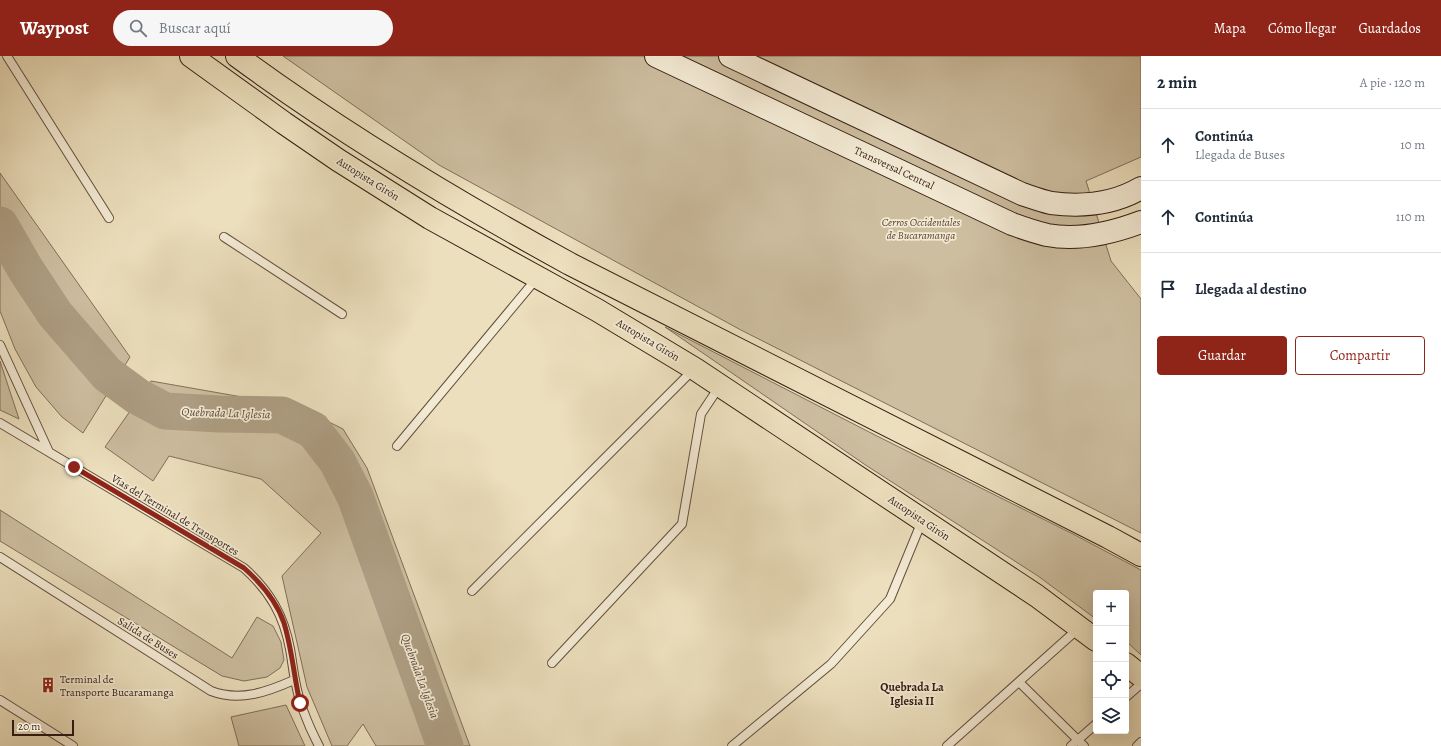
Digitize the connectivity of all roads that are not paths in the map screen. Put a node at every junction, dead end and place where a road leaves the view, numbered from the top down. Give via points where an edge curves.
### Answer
1 (8, 56) edge
2 (191, 56) edge
3 (237, 56) edge
4 (656, 56) edge
5 (730, 56) edge
6 (1141, 188) edge
7 (109, 218) dead end
8 (1141, 222) edge
9 (224, 237) dead end
10 (538, 278) junction
11 (342, 314) dead end
12 (0, 345) edge
13 (695, 369) junction
14 (720, 386) junction
15 (0, 423) edge
16 (397, 446) dead end
17 (49, 452) junction
18 (922, 520) junction
19 (1141, 556) edge
20 (0, 557) edge
21 (472, 591) dead end
22 (1088, 634) edge
23 (552, 663) dead end
24 (1129, 666) edge
25 (1141, 676) edge
26 (294, 680) junction
27 (1019, 682) junction
28 (1141, 684) edge
29 (1129, 694) edge
30 (0, 700) edge
31 (1093, 728) edge
32 (1141, 742) edge
33 (1081, 743) edge
34 (73, 746) edge
35 (320, 746) edge
36 (732, 746) edge
37 (947, 746) edge
38 (1071, 746) edge
39 (1137, 746) edge

1 - 7 lane
2 - 10 highway, Autopista Girón via 351,168 430,218
3 - 19 highway via 357,140 543,249
4 - 8 main road, Transversal Central via 1012,224 1048,235 1072,237 1096,235
5 - 6 main road via 1022,194 1050,202 1078,205 1107,202
9 - 11 lane
10 - 13 highway, Autopista Girón
10 - 16 lane
12 - 17 lane
13 - 14 highway, Autopista Girón
13 - 21 lane
14 - 18 highway, Autopista Girón
14 - 23 lane via 700,414 682,524
15 - 17 lane, Vías del Terminal de Transportes
17 - 26 lane, Vías del Terminal de Transportes via 244,568 258,581 283,622
18 - 22 highway, Autopista Girón via 1037,596
18 - 36 lane via 890,599 831,664
20 - 26 lane, Salida de Buses via 211,691 222,695 251,695
22 - 27 lane
24 - 25 highway
26 - 35 lane, Vías del Terminal de Transportes via 310,729
27 - 33 lane
27 - 37 lane
28 - 29 lane
30 - 34 lane
31 - 33 lane
32 - 39 lane
33 - 38 lane

